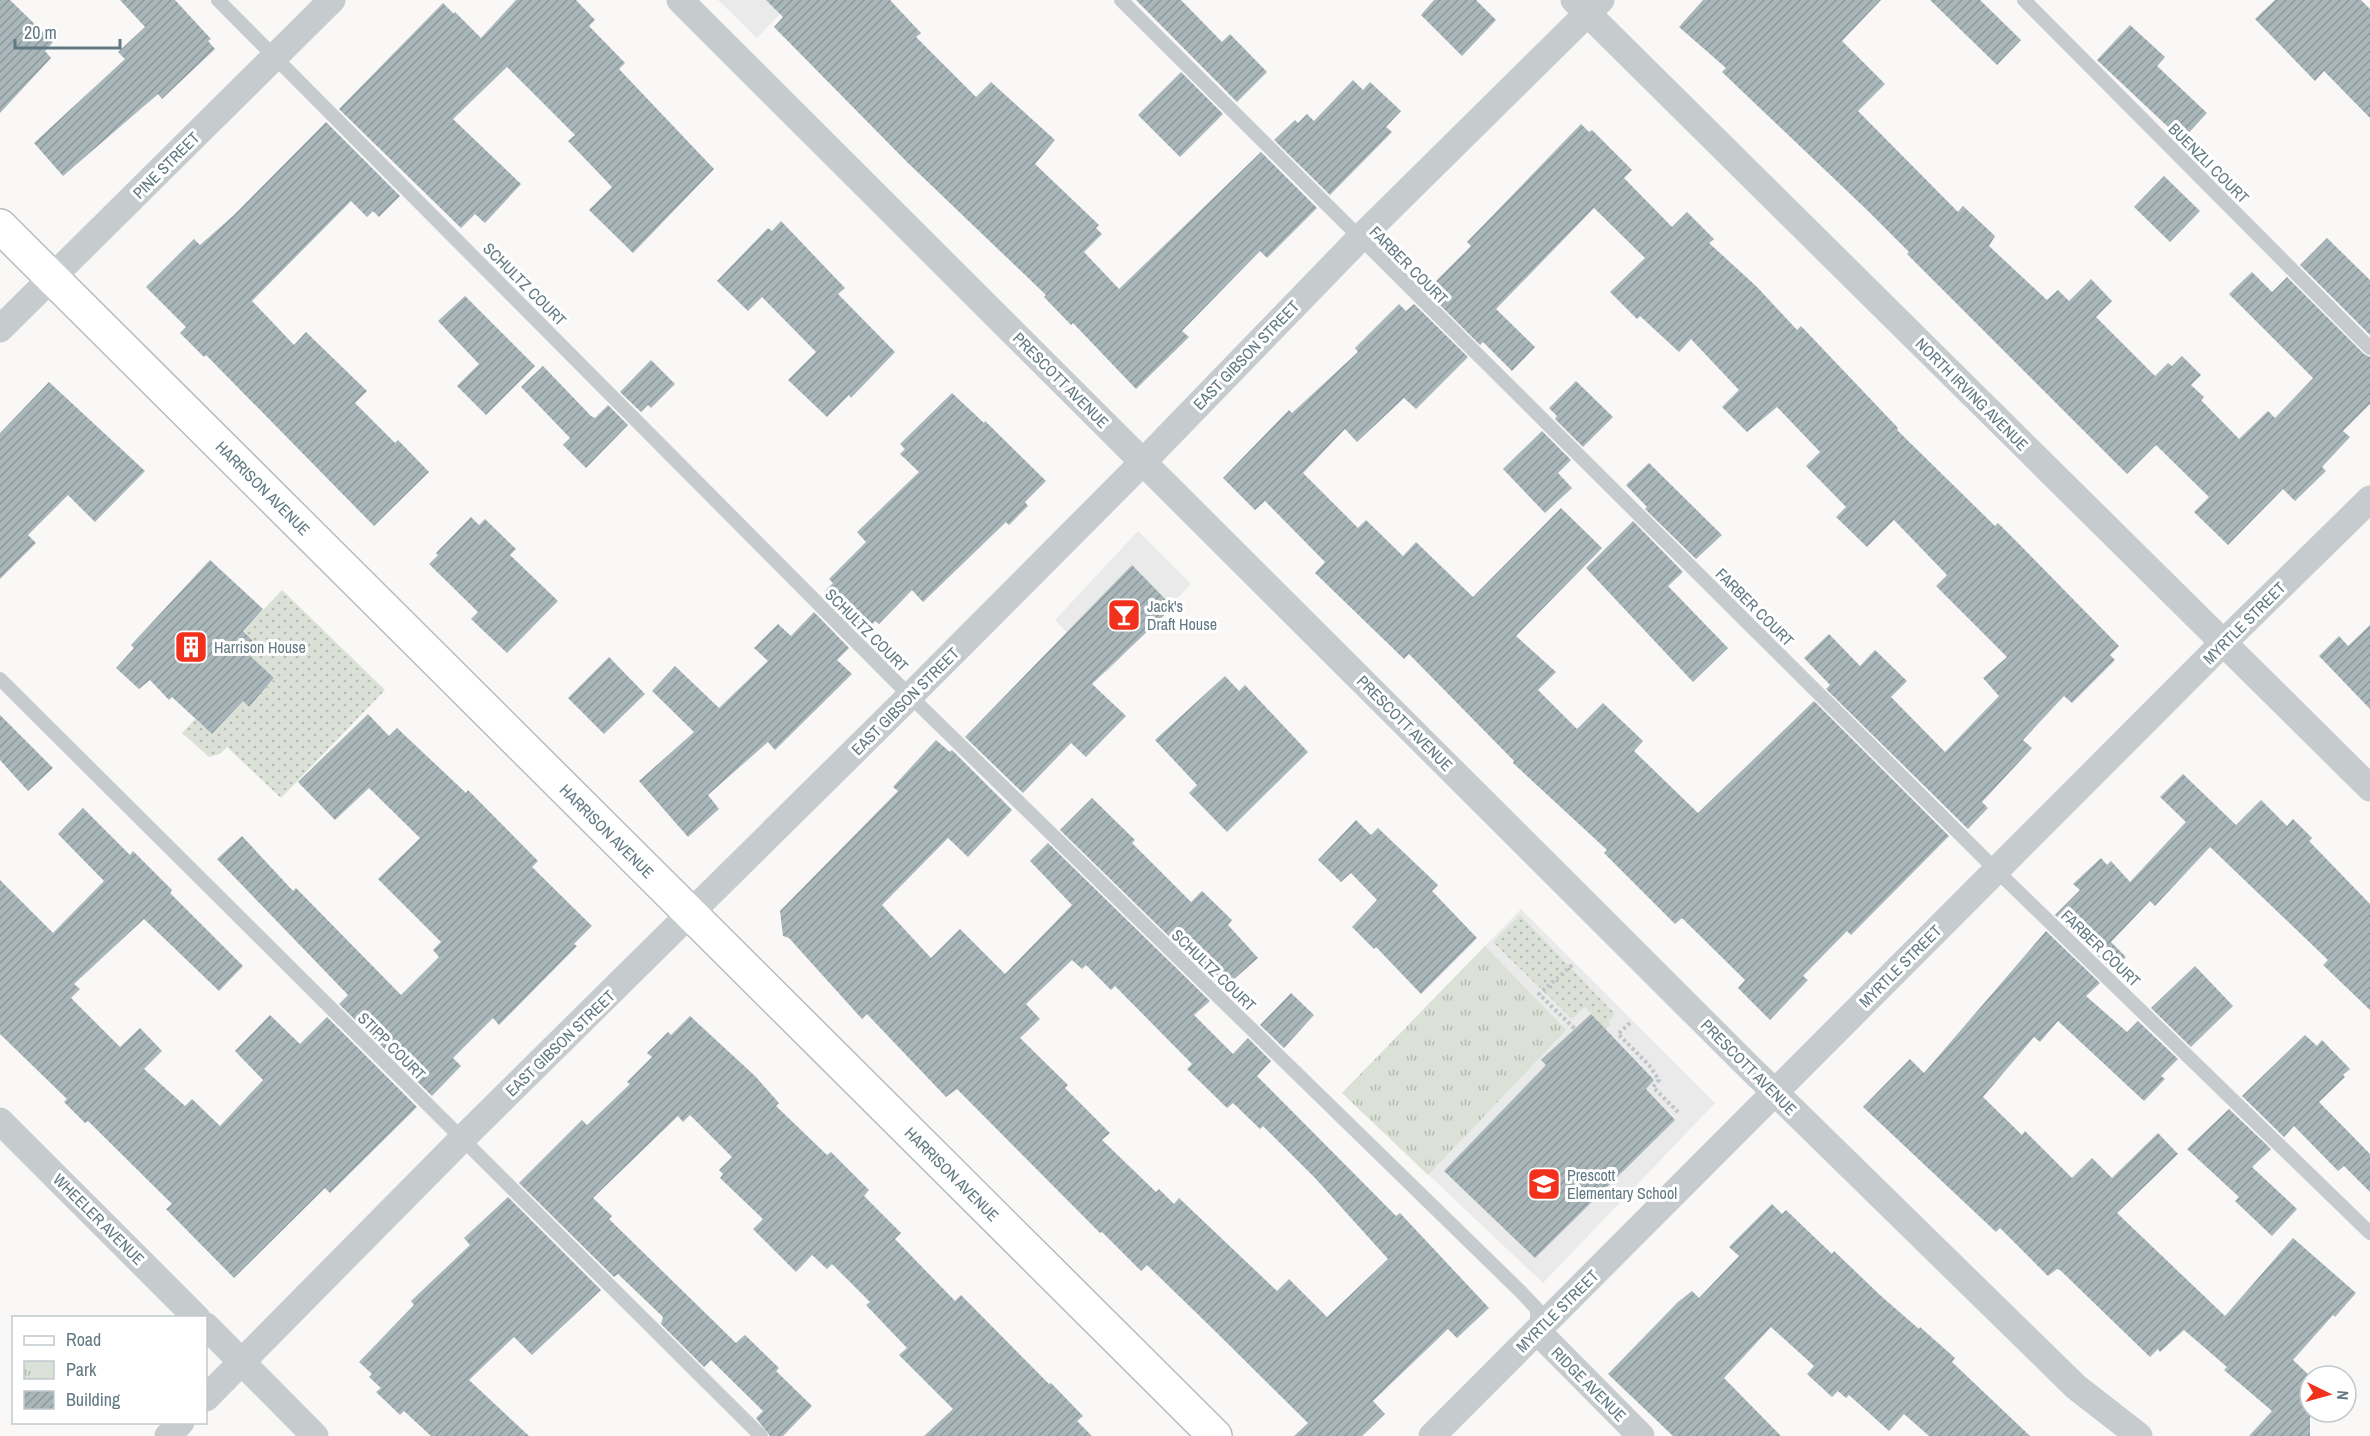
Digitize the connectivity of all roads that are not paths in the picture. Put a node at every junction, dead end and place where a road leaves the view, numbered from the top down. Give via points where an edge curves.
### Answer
1 (218, 0) edge
2 (332, 0) edge
3 (680, 0) edge
4 (1121, 0) edge
5 (2024, 0) edge
6 (1587, 4) edge
7 (276, 56) junction
8 (0, 226) edge
9 (1359, 238) junction
10 (52, 278) junction
11 (0, 329) edge
12 (2370, 348) edge
13 (1143, 462) junction
14 (2370, 499) edge
15 (2224, 642) junction
16 (0, 679) edge
17 (910, 696) junction
18 (2370, 788) edge
19 (1996, 870) junction
20 (691, 915) junction
21 (1774, 1092) junction
22 (0, 1121) edge
23 (462, 1139) junction
24 (2370, 1233) edge
25 (196, 1316) edge
26 (207, 1327) edge
27 (1537, 1331) junction
28 (241, 1362) junction
29 (207, 1397) edge
30 (179, 1424) edge
31 (168, 1436) edge
32 (315, 1436) edge
33 (761, 1436) edge
34 (1215, 1436) edge
35 (1432, 1436) edge
36 (1641, 1436) edge
37 (2139, 1436) edge

1 - 7 lane, SCHULTZ COURT
2 - 7 street, PINE STREET
3 - 13 street, PRESCOTT AVENUE
4 - 9 lane, FARBER COURT
5 - 12 lane, BUENZLI COURT
6 - 9 street, EAST GIBSON STREET
6 - 15 street, NORTH IRVING AVENUE
7 - 10 street, PINE STREET
7 - 17 lane, SCHULTZ COURT
8 - 10 main road, HARRISON AVENUE
9 - 13 street, EAST GIBSON STREET
9 - 19 lane, FARBER COURT
10 - 11 street, PINE STREET
10 - 20 main road, HARRISON AVENUE
13 - 17 street, EAST GIBSON STREET
13 - 21 street, PRESCOTT AVENUE
14 - 15 street, MYRTLE STREET
15 - 18 street, NORTH IRVING AVENUE
15 - 19 street, MYRTLE STREET
16 - 23 lane, STIPP COURT
17 - 20 street, EAST GIBSON STREET
17 - 27 lane, SCHULTZ COURT via 1521,1292 1537,1309
19 - 21 street, MYRTLE STREET
19 - 24 lane, FARBER COURT
20 - 23 street, EAST GIBSON STREET
20 - 34 main road, HARRISON AVENUE
21 - 27 street, MYRTLE STREET
21 - 37 street, PRESCOTT AVENUE via 2076,1387
22 - 25 street, WHEELER AVENUE
23 - 28 street, EAST GIBSON STREET
23 - 33 lane, STIPP COURT
26 - 28 street
27 - 35 street, MYRTLE STREET
27 - 36 street, RIDGE AVENUE
28 - 29 street, EAST GIBSON STREET
28 - 32 street
30 - 31 street

